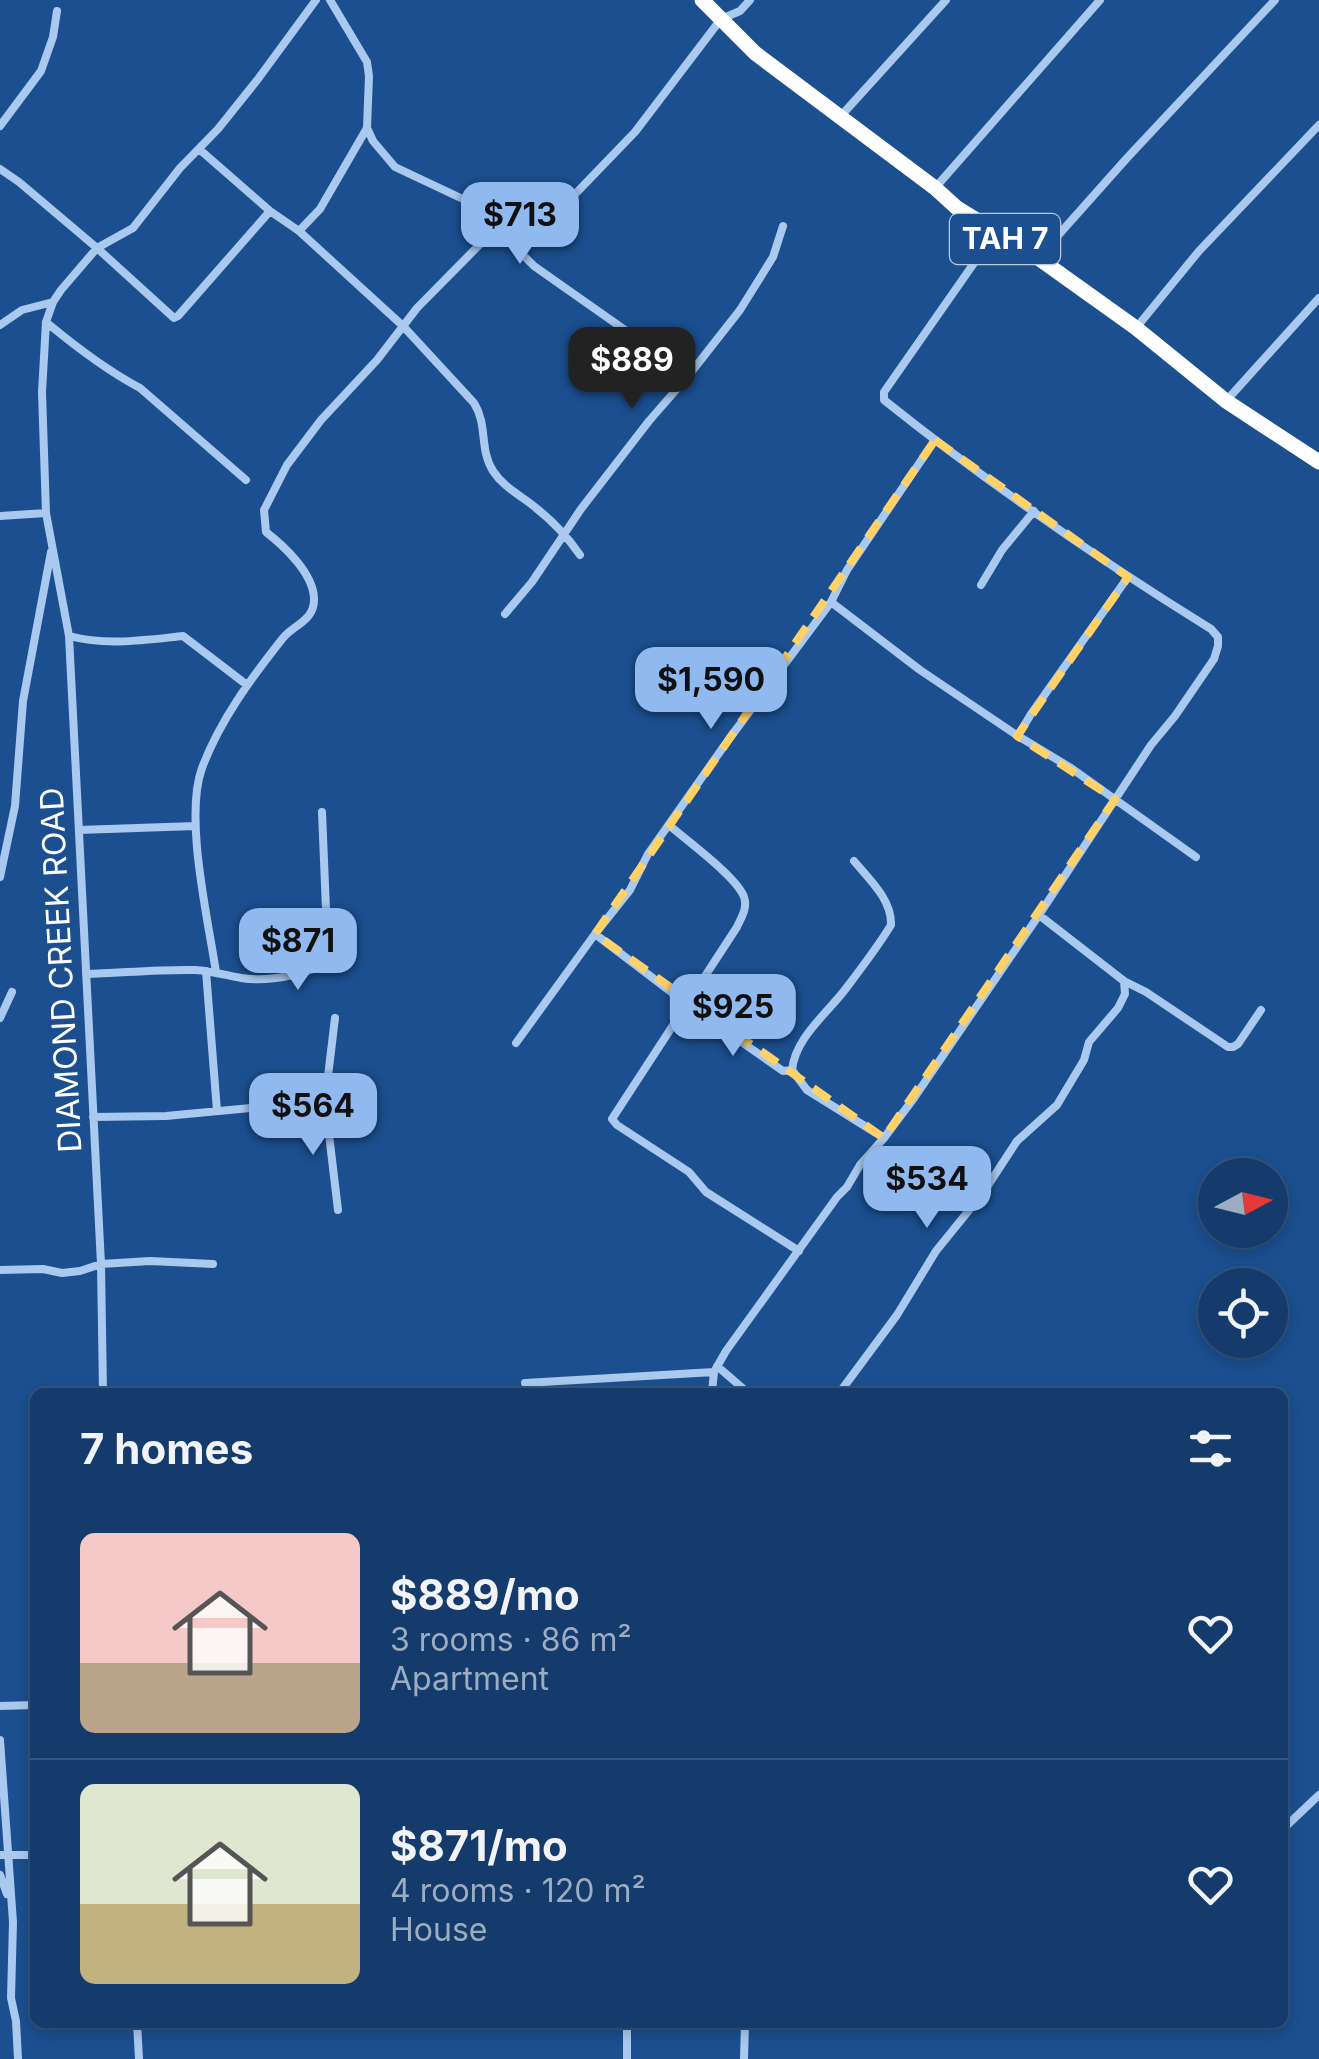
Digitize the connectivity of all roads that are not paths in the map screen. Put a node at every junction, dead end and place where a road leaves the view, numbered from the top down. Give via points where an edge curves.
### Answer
1 (316, 0) edge
2 (330, 0) edge
3 (702, 0) edge
4 (750, 0) edge
5 (946, 0) edge
6 (1100, 0) edge
7 (1275, 0) edge
8 (57, 11) dead end
9 (721, 19) junction
10 (839, 118) junction
11 (1319, 125) edge
12 (0, 126) edge
13 (367, 128) junction
14 (199, 149) junction
15 (0, 169) edge
16 (935, 188) junction
17 (270, 211) junction
18 (783, 226) dead end
19 (494, 229) junction
20 (299, 231) junction
21 (995, 233) junction
22 (97, 248) junction
23 (516, 248) junction
24 (1038, 258) junction
25 (1319, 298) edge
26 (53, 302) junction
27 (46, 322) junction
28 (0, 325) edge
29 (403, 326) junction
30 (1136, 328) junction
31 (689, 375) junction
32 (1226, 401) junction
33 (935, 440) junction
34 (1318, 461) edge
35 (246, 480) dead end
36 (1034, 511) junction
37 (46, 513) junction
38 (0, 516) edge
39 (564, 532) junction
40 (52, 547) junction
41 (580, 555) dead end
42 (1128, 577) junction
43 (981, 585) dead end
44 (831, 602) junction
45 (505, 614) dead end
46 (69, 636) junction
47 (247, 684) junction
48 (1018, 736) junction
49 (1115, 799) junction
50 (15, 806) junction
51 (0, 808) edge
52 (322, 812) dead end
53 (669, 825) junction
54 (196, 826) junction
55 (79, 830) junction
56 (1196, 857) dead end
57 (854, 861) dead end
58 (0, 877) edge
59 (1039, 915) junction
60 (595, 934) junction
61 (211, 972) junction
62 (86, 974) junction
63 (1124, 981) junction
64 (12, 992) dead end
65 (687, 1004) junction
66 (1261, 1010) dead end
67 (0, 1018) edge
68 (336, 1018) dead end
69 (516, 1044) dead end
70 (792, 1070) junction
71 (324, 1100) junction
72 (217, 1111) junction
73 (94, 1117) junction
74 (884, 1138) junction
75 (338, 1210) dead end
76 (800, 1251) junction
77 (100, 1264) junction
78 (213, 1264) dead end
79 (0, 1270) edge
80 (716, 1369) junction
81 (525, 1383) dead end
82 (103, 1388) edge
83 (713, 1388) edge
84 (742, 1388) edge
85 (843, 1388) edge
86 (30, 1705) edge
87 (0, 1706) edge
88 (0, 1740) edge
89 (1319, 1795) edge
90 (3, 1823) edge
91 (1288, 1824) edge
92 (30, 1855) edge
93 (4, 1856) edge
94 (0, 1875) edge
95 (13, 1922) junction
96 (0, 1998) edge
97 (11, 1998) junction
98 (137, 2028) edge
99 (627, 2028) edge
100 (744, 2028) edge
101 (18, 2059) edge
102 (139, 2059) edge
103 (627, 2059) edge
104 (744, 2059) edge

1 - 14 street
2 - 13 street via 367,62
3 - 9 highway, TAH 7
4 - 9 street
5 - 10 street
6 - 16 street
7 - 24 street
8 - 12 street via 41,71
9 - 10 highway, TAH 7
9 - 23 street via 635,132 528,244
10 - 16 highway, TAH 7
11 - 30 street
13 - 19 street via 395,167 464,200
13 - 20 street via 320,209
14 - 17 street
14 - 22 street via 134,228
15 - 22 street
16 - 21 highway, TAH 7
17 - 20 street
17 - 22 street via 176,318
18 - 31 street via 758,285
19 - 23 street
19 - 29 street
20 - 29 street
21 - 24 highway, TAH 7
21 - 33 street via 883,396
22 - 26 street
23 - 31 street
24 - 30 highway, TAH 7
25 - 32 street
26 - 27 street, DIAMOND CREEK ROAD
26 - 28 street via 22,310
27 - 35 street via 140,388
27 - 37 street, DIAMOND CREEK ROAD
29 - 39 street via 482,415 490,467 500,481
29 - 47 street via 287,465 264,510 266,532 290,551 314,597 310,614 286,632
30 - 32 highway, TAH 7
31 - 39 street
32 - 34 highway, TAH 7
33 - 36 street
33 - 44 street
36 - 42 street
36 - 43 street
37 - 38 street
37 - 40 street, DIAMOND CREEK ROAD
39 - 41 street
39 - 45 street
40 - 46 street, DIAMOND CREEK ROAD
40 - 50 street via 23,701
42 - 48 street
42 - 49 street via 1211,629 1218,646
44 - 48 street
44 - 53 street
46 - 47 street via 125,642 184,636
46 - 55 street, DIAMOND CREEK ROAD
47 - 54 street via 201,771
48 - 49 street
49 - 56 street
49 - 59 street
50 - 51 street
50 - 58 street
52 - 61 street via 324,965 263,979
53 - 60 street
53 - 65 street via 745,898 737,927
54 - 55 street
54 - 61 street
55 - 62 street, DIAMOND CREEK ROAD
57 - 70 street via 887,904 890,925 800,1046
59 - 63 street
59 - 74 street
60 - 65 street
60 - 69 street
61 - 62 street
61 - 72 street
62 - 73 street, DIAMOND CREEK ROAD
63 - 66 street via 1228,1046 1238,1044
63 - 85 street via 1118,1008 1089,1042 1057,1105 1017,1142
64 - 67 street
65 - 70 street via 783,1072
65 - 76 street via 612,1119 706,1192
68 - 71 street
70 - 74 street via 807,1090
71 - 72 street
71 - 75 street
72 - 73 street
73 - 77 street, DIAMOND CREEK ROAD
74 - 76 street
76 - 80 street
77 - 78 street
77 - 79 street via 62,1273
77 - 82 street, DIAMOND CREEK ROAD
80 - 81 street
80 - 83 street
80 - 84 street
86 - 87 street
88 - 90 street
89 - 91 street
90 - 93 street
92 - 93 street
93 - 95 street
94 - 95 street
95 - 97 street
96 - 97 street
97 - 101 street
98 - 102 street
99 - 103 street
100 - 104 street

